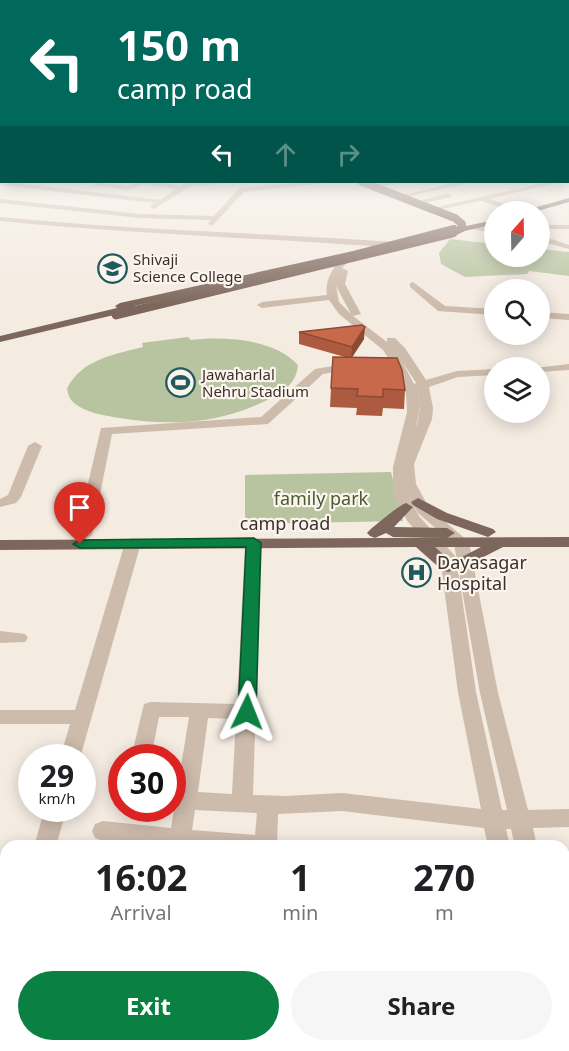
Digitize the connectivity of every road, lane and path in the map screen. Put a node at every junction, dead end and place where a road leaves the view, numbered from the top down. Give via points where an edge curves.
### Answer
1 (43, 207) joint
2 (44, 207) edge
3 (76, 207) edge
4 (130, 207) edge
5 (143, 207) edge
6 (154, 207) edge
7 (226, 207) edge
8 (422, 207) edge
9 (427, 207) edge
10 (441, 207) edge
11 (437, 208) joint
12 (72, 209) junction
13 (148, 211) junction
14 (216, 218) junction
15 (451, 218) junction
16 (0, 220) edge
17 (13, 222) junction
18 (461, 224) junction
19 (484, 224) edge
20 (484, 225) edge
21 (484, 226) edge
22 (550, 226) edge
23 (569, 227) edge
24 (144, 228) dead end
25 (116, 230) junction
26 (443, 231) junction
27 (204, 233) junction
28 (237, 236) junction
29 (550, 242) edge
30 (386, 246) junction
31 (569, 247) edge
32 (352, 256) junction
33 (413, 285) dead end
34 (262, 305) dead end
35 (345, 306) junction
36 (484, 311) edge
37 (100, 316) junction
38 (550, 316) edge
39 (569, 317) edge
40 (0, 333) edge
41 (0, 339) edge
42 (362, 364) edge
43 (569, 368) edge
44 (550, 369) edge
45 (484, 373) edge
46 (416, 387) junction
47 (35, 446) dead end
48 (0, 503) edge
49 (412, 505) junction
50 (375, 532) junction
51 (488, 532) junction
52 (569, 534) edge
53 (84, 535) junction
54 (0, 537) edge
55 (421, 537) junction
56 (449, 539) junction
57 (509, 541) junction
58 (569, 542) edge
59 (133, 543) junction
60 (254, 543) junction
61 (0, 545) edge
62 (457, 565) junction
63 (0, 637) edge
64 (19, 638) dead end
65 (200, 710) junction
66 (247, 712) junction
67 (0, 717) edge
68 (82, 717) junction
69 (74, 744) edge
70 (144, 744) edge
71 (186, 774) edge
72 (186, 801) edge
73 (242, 804) junction
74 (268, 805) junction
75 (569, 818) edge
76 (494, 820) junction
77 (520, 820) junction
78 (52, 822) edge
79 (180, 822) edge
80 (103, 831) dead end
81 (180, 838) junction
82 (47, 840) edge
83 (202, 840) edge
84 (266, 840) edge
85 (498, 840) edge
86 (525, 840) edge

1 - 12 street
1 - 17 street
2 - 13 street
3 - 12 street
4 - 13 street
5 - 13 street
6 - 13 street
7 - 14 street
8 - 15 main road
9 - 32 main road, bridge via 455,218 462,228 448,235
10 - 11 street
11 - 19 main road
12 - 13 street
13 - 14 street
13 - 14 street
13 - 25 street
14 - 24 street via 153,221
14 - 27 street
15 - 18 main road
15 - 26 main road via 451,226
16 - 17 street
17 - 25 street
18 - 20 main road
18 - 26 main road
21 - 30 main road
22 - 23 street
25 - 27 street
25 - 28 street
26 - 30 main road
27 - 28 street
28 - 30 street
29 - 31 street
30 - 32 main road
32 - 35 street via 340,278
32 - 35 street via 338,266 331,283
32 - 37 main road
32 - 37 main road, bridge
32 - 40 main road
33 - 36 street via 442,309
34 - 35 street
35 - 46 street via 399,348
35 - 46 street via 344,314 385,346 389,360
37 - 41 main road
38 - 39 street
42 - 53 street via 319,371 264,421 106,431
43 - 44 street
45 - 46 street via 457,374
46 - 49 street via 414,410 397,470
47 - 48 street via 14,497
49 - 50 main road
49 - 51 main road
49 - 55 street
49 - 56 street via 423,510
50 - 53 main road, camp road
50 - 55 main road, camp road
51 - 52 main road
51 - 56 main road
53 - 54 main road, camp road
55 - 56 street
55 - 60 main road, camp road
55 - 62 main road
56 - 57 main road
56 - 62 street
56 - 62 street via 448,557
57 - 58 main road
57 - 62 main road
59 - 60 main road, camp road
59 - 61 main road, camp road
59 - 68 street
60 - 66 street
62 - 76 street via 467,692
62 - 77 street
63 - 64 street
65 - 66 street
65 - 70 street via 151,709
65 - 71 street
66 - 73 street
67 - 68 street
68 - 69 street
72 - 73 street
73 - 74 street
74 - 76 street via 342,802
74 - 84 street
75 - 77 street
76 - 77 street
76 - 85 street
77 - 86 street
78 - 82 street
79 - 81 street
80 - 81 street
81 - 83 street

